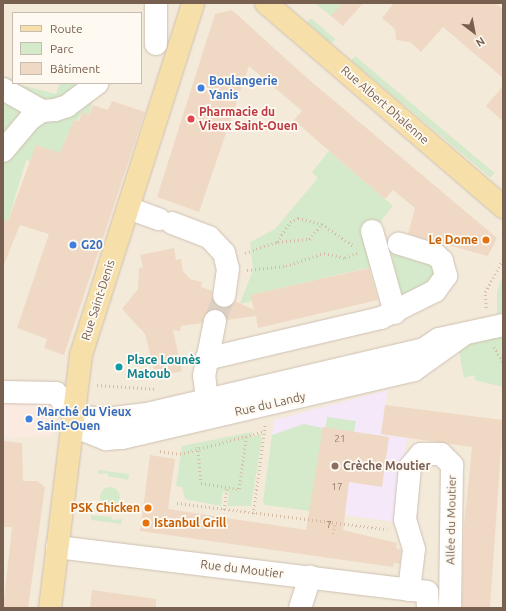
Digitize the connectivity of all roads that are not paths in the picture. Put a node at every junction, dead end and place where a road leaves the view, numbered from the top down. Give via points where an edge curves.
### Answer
1 (156, 3) edge
2 (193, 3) edge
3 (266, 3) edge
4 (148, 45) edge
5 (175, 56) junction
6 (96, 84) edge
7 (3, 89) edge
8 (42, 111) junction
9 (3, 151) edge
10 (128, 208) junction
11 (503, 208) edge
12 (372, 232) dead end
13 (399, 244) dead end
14 (224, 296) tunnel mouth
15 (395, 313) junction
16 (215, 321) tunnel mouth
17 (503, 325) edge
18 (463, 335) junction
19 (206, 360) junction
20 (3, 392) edge
21 (207, 399) junction
22 (74, 416) junction
23 (57, 547) junction
24 (310, 577) junction
25 (421, 597) edge
26 (50, 608) edge
27 (300, 608) edge
28 (450, 608) edge

1 - 4 street
2 - 5 main road, Rue Saint-Denis
3 - 11 main road, Rue Albert Dhalenne
4 - 5 street
5 - 10 main road, Rue Saint-Denis
6 - 8 street via 68,106
7 - 8 street
8 - 9 street via 30,119
10 - 14 street via 209,237 227,264
10 - 22 main road, Rue Saint-Denis via 81,355
12 - 15 street
13 - 15 street via 436,255 446,276 435,290
15 - 19 street
16 - 19 street
17 - 18 street, Rue du Landy
18 - 21 street, Rue du Landy via 439,339 424,349
18 - 22 street, Rue du Landy via 414,370 122,438 96,437
19 - 21 street
20 - 22 street, Rue du Landy via 56,392
21 - 22 street, Rue du Landy via 127,418
22 - 23 main road, Rue Saint-Denis
23 - 24 street, Rue du Moutier
23 - 26 main road, Rue Saint-Denis
24 - 25 street, Rue du Moutier
24 - 27 street
25 - 28 street, Allée du Moutier via 414,549 403,517 410,467 414,460 429,453 448,458 452,475

